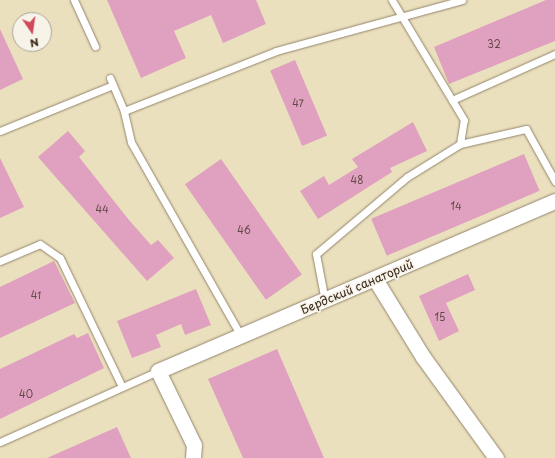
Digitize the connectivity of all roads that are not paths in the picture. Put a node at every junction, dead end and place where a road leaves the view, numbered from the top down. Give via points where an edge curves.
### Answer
1 (74, 0) edge
2 (392, 0) edge
3 (462, 0) edge
4 (402, 16) junction
5 (95, 46) dead end
6 (555, 54) edge
7 (452, 100) junction
8 (124, 111) junction
9 (0, 131) edge
10 (460, 144) junction
11 (555, 181) edge
12 (555, 201) edge
13 (0, 261) edge
14 (376, 279) junction
15 (325, 301) junction
16 (241, 336) junction
17 (158, 371) junction
18 (122, 387) junction
19 (0, 442) edge
20 (193, 458) edge
21 (496, 458) edge

1 - 5 lane
2 - 4 lane
3 - 4 lane
4 - 7 lane
4 - 8 lane via 276,51
6 - 7 lane
7 - 10 lane via 464,120
8 - 9 lane via 111,82
8 - 16 lane via 131,142
10 - 11 lane via 526,129
10 - 15 lane via 407,177 316,254
12 - 14 street, Бердский санаторий
13 - 18 lane via 40,244 60,258
14 - 15 street, Бердский санаторий
14 - 21 street via 423,357
15 - 16 street, Бердский санаторий
16 - 17 street, Бердский санаторий
17 - 18 lane
17 - 20 street via 194,445
18 - 19 lane

